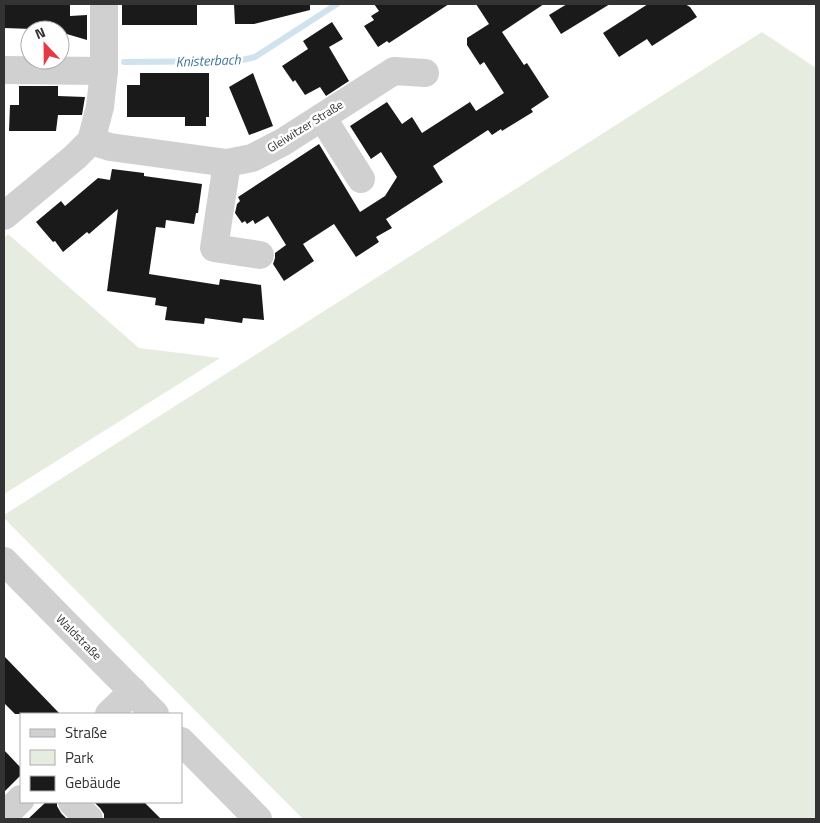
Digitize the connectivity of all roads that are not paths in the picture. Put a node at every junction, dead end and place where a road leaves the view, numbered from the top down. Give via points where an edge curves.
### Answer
1 (104, 4) edge
2 (4, 70) edge
3 (104, 71) junction
4 (425, 73) dead end
5 (322, 117) junction
6 (91, 141) junction
7 (227, 163) junction
8 (361, 179) dead end
9 (4, 216) edge
10 (260, 255) dead end
11 (4, 560) edge
12 (133, 692) junction
13 (110, 713) edge
14 (154, 713) edge
15 (182, 742) edge
16 (20, 800) edge
17 (73, 803) edge
18 (4, 816) edge
19 (89, 819) edge
20 (258, 819) edge

1 - 3 street
2 - 3 street
3 - 6 street via 100,107
4 - 5 street, Gleiwitzer Straße via 394,71
5 - 7 street, Gleiwitzer Straße via 252,158
5 - 8 street
6 - 7 street, Gleiwitzer Straße via 110,147
6 - 9 street
7 - 10 street via 214,248
11 - 12 street, Waldstraße
12 - 13 street
12 - 14 street, Waldstraße
15 - 20 street
16 - 18 street
17 - 19 street

